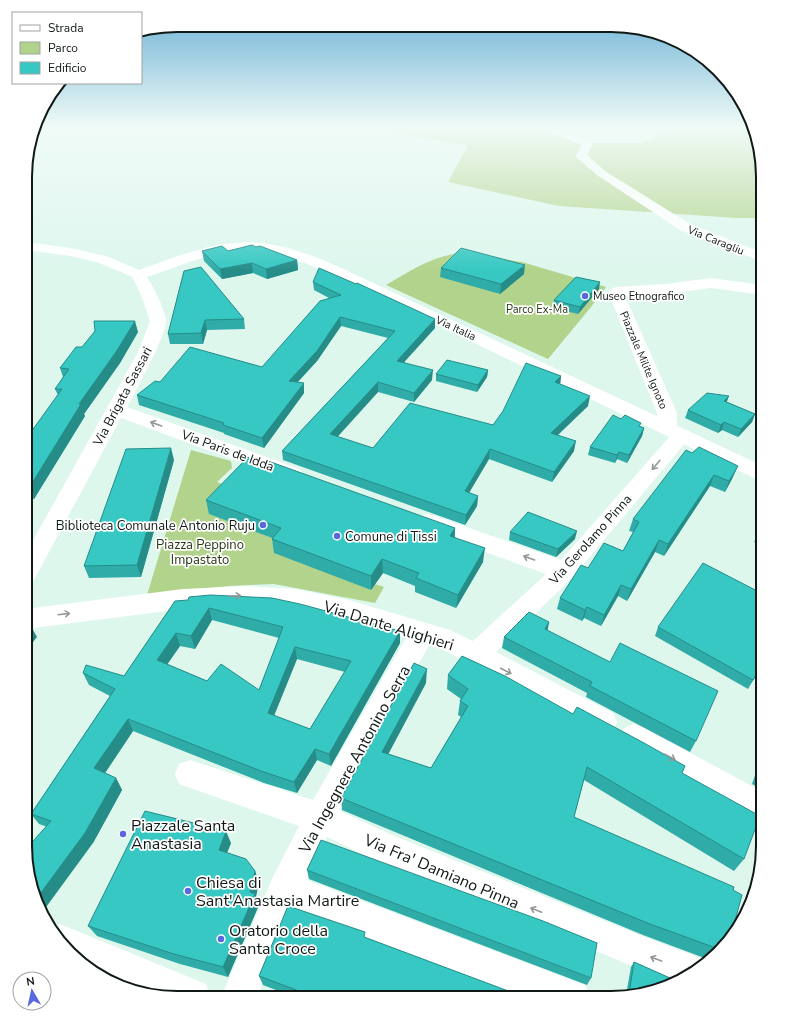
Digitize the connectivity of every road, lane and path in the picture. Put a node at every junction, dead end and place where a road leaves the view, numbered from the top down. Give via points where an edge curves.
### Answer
1 (605, 176) edge
2 (32, 247) edge
3 (756, 255) edge
4 (138, 275) junction
5 (756, 289) edge
6 (116, 409) junction
7 (675, 432) junction
8 (756, 471) edge
9 (313, 481) edge
10 (409, 515) edge
11 (32, 563) edge
12 (565, 571) junction
13 (32, 618) edge
14 (423, 632) junction
15 (476, 655) junction
16 (190, 774) dead end
17 (756, 805) edge
18 (320, 818) junction
19 (285, 889) junction
20 (72, 947) edge
21 (686, 971) edge
22 (178, 991) edge
23 (242, 991) edge
24 (554, 991) edge

1 - 3 street, Via Caragliu via 685,227
2 - 4 street via 104,260
4 - 6 street, Via Brigata Sassari via 150,297 158,321 147,352
4 - 7 street, Via Italia via 198,255 234,247 256,247 306,258
5 - 7 street, Piazzale Milite Ignoto via 710,283 666,290 616,292
9 -> 6 street, Via Paris de Idda
6 - 11 street, Via Brigata Sassari
7 - 8 street, Via Italia
7 -> 12 street, Via Gerolamo Pinna
12 -> 10 street
12 - 15 street, Via Gerolamo Pinna
13 -> 14 street, Via Dante Alighieri via 182,599 245,595 297,599 349,610
14 - 15 street, Via Dante Alighieri via 450,641
14 - 18 street, Via Ingegnere Antonino Serra
15 -> 17 street, Via Dante Alighieri
16 - 18 street, Via Fra' Damiano Pinna
18 - 19 street, Via Ingegnere Antonino Serra
21 -> 18 street, Via Fra' Damiano Pinna via 380,846
19 - 23 street, Via Ingegnere Antonino Serra
19 - 24 street
20 - 22 street

